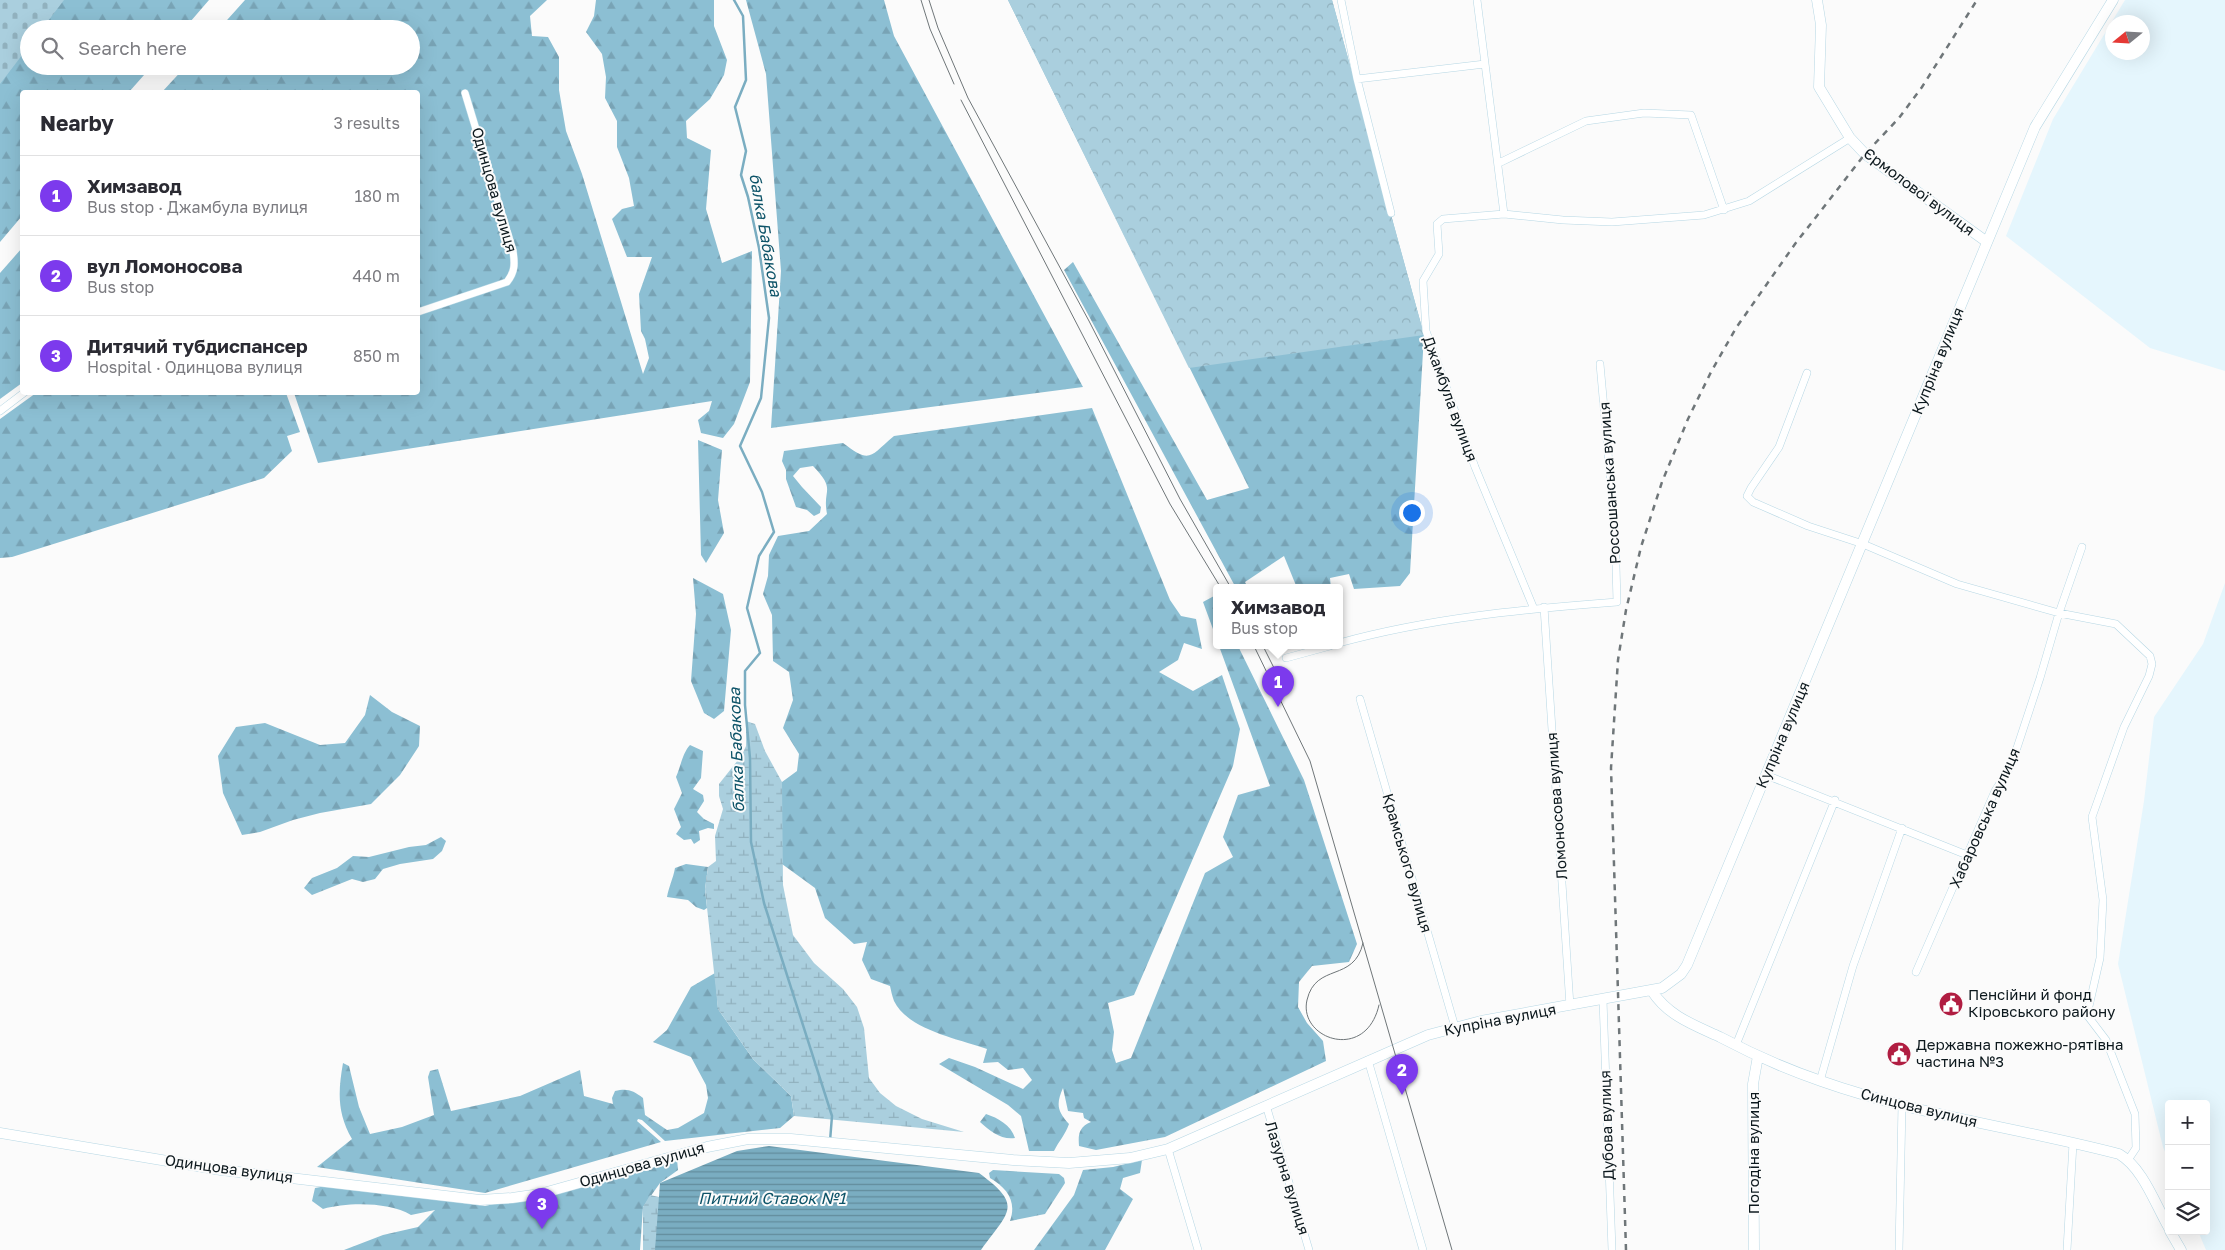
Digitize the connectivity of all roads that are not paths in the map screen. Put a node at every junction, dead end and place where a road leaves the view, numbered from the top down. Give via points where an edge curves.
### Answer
1 (1341, 0) edge
2 (1477, 0) edge
3 (1818, 0) edge
4 (2114, 0) edge
5 (1485, 64) junction
6 (1357, 79) junction
7 (465, 93) dead end
8 (1850, 138) junction
9 (1499, 163) junction
10 (1724, 210) junction
11 (1391, 213) dead end
12 (1504, 214) junction
13 (1987, 242) junction
14 (420, 311) edge
15 (1600, 364) dead end
16 (1807, 374) dead end
17 (21, 395) edge
18 (0, 411) edge
19 (1863, 544) junction
20 (2082, 547) dead end
21 (1544, 607) junction
22 (1534, 608) junction
23 (2059, 613) junction
24 (1343, 642) edge
25 (1319, 649) edge
26 (1286, 658) dead end
27 (1360, 699) dead end
28 (1766, 775) junction
29 (1835, 800) junction
30 (1902, 828) junction
31 (1968, 855) junction
32 (1916, 972) dead end
33 (1652, 991) junction
34 (1603, 1000) junction
35 (1570, 1006) junction
36 (1455, 1027) junction
37 (1736, 1046) junction
38 (1758, 1056) junction
39 (1368, 1060) junction
40 (1820, 1081) junction
41 (1266, 1105) junction
42 (1902, 1105) junction
43 (0, 1133) edge
44 (2073, 1143) junction
45 (1168, 1149) junction
46 (2128, 1160) junction
47 (2165, 1222) edge
48 (2173, 1235) edge
49 (1198, 1250) edge
50 (1309, 1250) edge
51 (1423, 1250) edge
52 (1612, 1250) edge
53 (1754, 1250) edge
54 (1899, 1250) edge
55 (2067, 1250) edge
56 (2181, 1250) edge

1 - 6 street
2 - 5 street
3 - 8 main road, Єрмолової вулиця via 1822,25 1819,86
4 - 13 main road, Купріна вулиця via 2035,127
5 - 6 street
5 - 9 street
6 - 11 street
7 - 14 street, Одинцова вулиця via 513,251 513,275 507,282
8 - 10 street via 1749,201
8 - 13 main road, Єрмолової вулиця via 1865,154
9 - 10 street via 1586,120 1644,113 1691,115
9 - 12 street
10 - 12 street via 1612,222
12 - 22 street, Джамбула вулиця via 1443,219 1437,224 1439,254 1423,281 1426,331 1475,467
13 - 19 main road, Купріна вулиця
15 - 21 street, Россошанська вулиця via 1615,530 1617,602
16 - 19 street via 1779,447 1747,496 1753,502 1808,526
17 - 18 street
19 - 23 street via 1957,584
19 - 28 main road, Купріна вулиця
20 - 23 street, Хабаровська вулиця
21 - 22 street
21 - 35 street, Ломоносова вулиця
22 - 24 street via 1453,618
23 - 31 street, Хабаровська вулиця via 2011,766 1995,791
23 - 46 street via 2116,624 2150,656 2152,664 2124,727 2092,817 2103,900 2100,958 2087,1015 2106,1040 2135,1114 2136,1148
25 - 26 street
27 - 36 street, Крамського вулиця
28 - 29 street
28 - 33 main road, Купріна вулиця via 1687,965 1672,983
29 - 30 street
29 - 37 street
30 - 31 street
30 - 40 street via 1852,966
31 - 32 street, Хабаровська вулиця
33 - 34 main road, Купріна вулиця
33 - 37 main road, Синцова вулиця via 1660,1004 1671,1012
34 - 35 main road, Купріна вулиця
34 - 52 street, Дубова вулиця
35 - 36 main road, Купріна вулиця
36 - 39 main road, Купріна вулиця
37 - 38 main road, Синцова вулиця
38 - 40 main road, Синцова вулиця
38 - 53 main road, Погодіна вулиця via 1753,1084
39 - 41 main road, Купріна вулиця
39 - 51 street
40 - 42 main road, Синцова вулиця
41 - 45 main road, Купріна вулиця
41 - 50 street, Лазурна вулиця
42 - 44 main road, Синцова вулиця
42 - 54 street
43 - 45 main road, Одинцова вулиця via 221,1170 480,1200 540,1194 707,1147 748,1139 791,1139 1070,1163 1130,1158
44 - 46 main road, Синцова вулиця via 2119,1154
44 - 55 street
45 - 49 street
46 - 47 main road
48 - 56 main road

